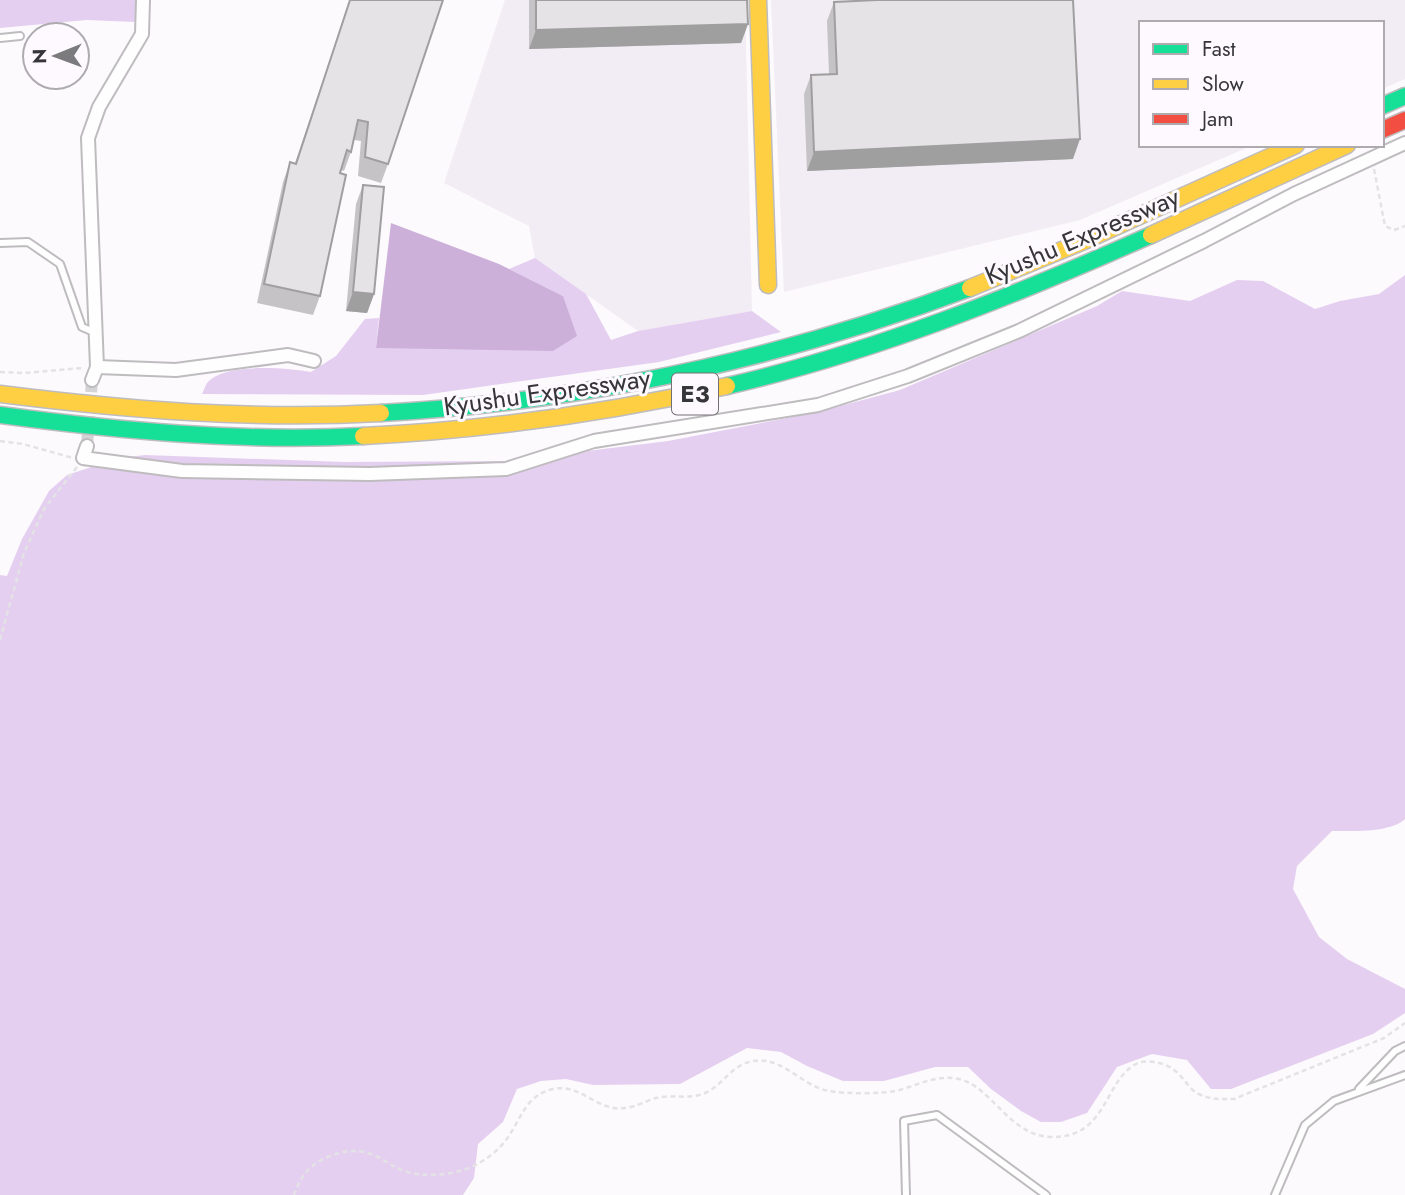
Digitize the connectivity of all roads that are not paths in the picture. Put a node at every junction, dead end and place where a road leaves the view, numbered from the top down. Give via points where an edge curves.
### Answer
1 (143, 0) edge
2 (758, 0) edge
3 (20, 36) dead end
4 (0, 38) edge
5 (1405, 96) edge
6 (1384, 105) edge
7 (1405, 120) edge
8 (1384, 129) edge
9 (1405, 144) edge
10 (1292, 147) edge
11 (1343, 147) edge
12 (0, 243) edge
13 (768, 285) dead end
14 (96, 333) junction
15 (314, 361) dead end
16 (97, 367) junction
17 (92, 380) tunnel mouth
18 (0, 394) edge
19 (0, 415) edge
20 (85, 452) road end
21 (1405, 1046) edge
22 (1405, 1075) edge
23 (1358, 1091) junction
24 (906, 1195) edge
25 (1046, 1195) edge
26 (1275, 1195) edge

1 - 14 street via 142,34 99,107 88,138
2 - 13 main road
3 - 4 lane
5 - 6 main road
7 - 8 main road
9 - 20 street via 1019,331 908,376 818,405 594,441 506,469 370,474 182,471
10 - 18 main road, Kyushu Expressway / E3 via 1111,229 937,300 752,359 648,381 521,402 363,415 163,412
11 - 19 main road, Kyushu Expressway / E3 via 1019,292 867,348 692,395 525,423 359,436 222,437
12 - 14 lane via 28,242 60,264 82,327
14 - 16 street
15 - 16 street via 288,355 176,370
16 - 17 street
21 - 23 lane
22 - 23 lane
23 - 26 lane via 1334,1101 1305,1125
24 - 25 lane via 904,1121 937,1115

